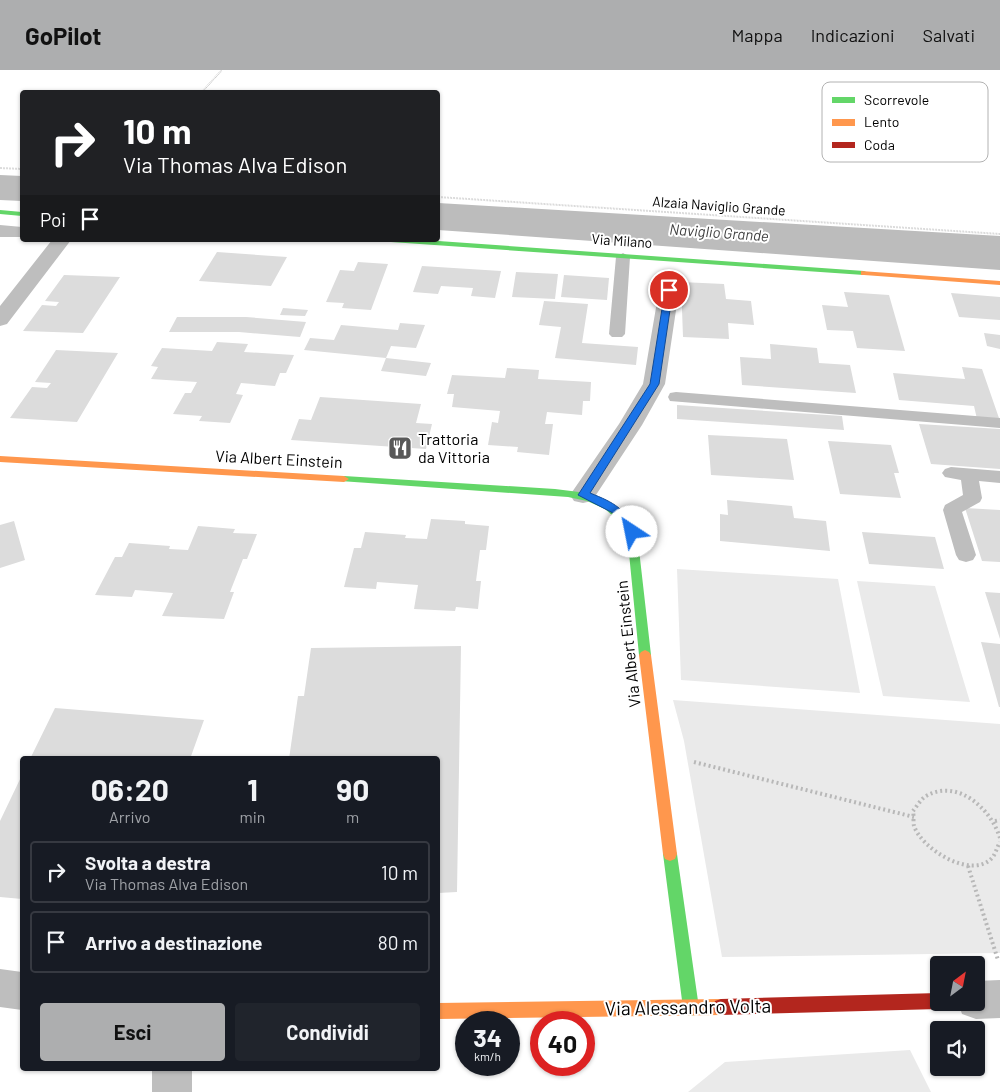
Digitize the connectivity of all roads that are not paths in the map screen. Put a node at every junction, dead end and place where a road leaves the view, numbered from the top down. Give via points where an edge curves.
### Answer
1 (0, 212) edge
2 (20, 214) edge
3 (0, 231) edge
4 (20, 232) edge
5 (60, 242) edge
6 (420, 242) edge
7 (623, 256) junction
8 (1000, 284) edge
9 (669, 290) dead end
10 (0, 320) edge
11 (617, 334) dead end
12 (676, 397) dead end
13 (1000, 424) edge
14 (0, 459) edge
15 (1000, 477) edge
16 (584, 495) junction
17 (966, 555) dead end
18 (0, 988) edge
19 (20, 991) edge
20 (1000, 999) edge
21 (985, 1000) edge
22 (930, 1001) edge
23 (691, 1008) junction
24 (440, 1011) edge
25 (172, 1071) edge
26 (172, 1092) edge

1 - 2 street
3 - 4 street
5 - 10 street
6 - 7 street, Via Milano
7 - 8 street, Via Milano
7 - 11 lane
9 - 16 street via 654,384
12 - 13 lane
14 - 16 street, Via Albert Einstein
15 - 17 lane via 960,474 973,498 952,510
16 - 23 street, Via Albert Einstein via 616,510 632,532 656,752
18 - 19 street
20 - 21 street
22 - 23 street, Via Alessandro Volta
23 - 24 street, Via Alessandro Volta
25 - 26 street

